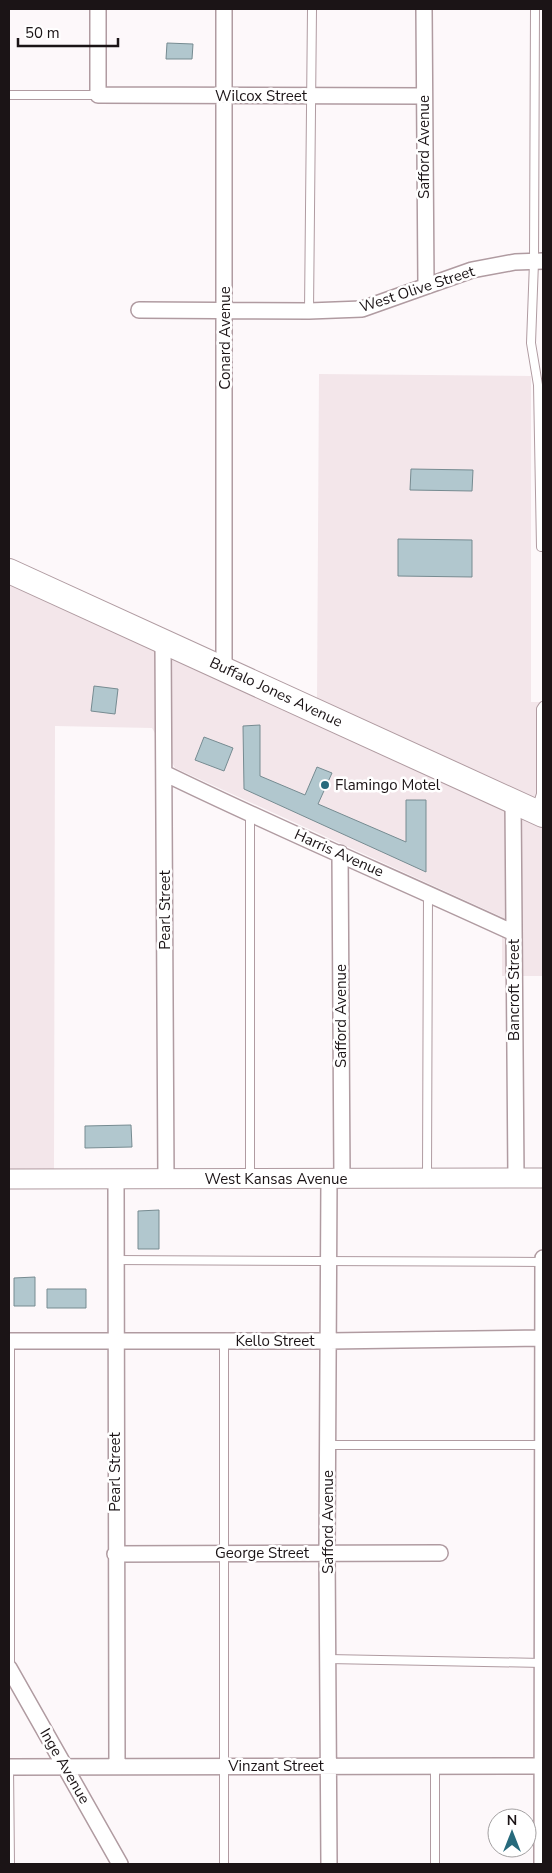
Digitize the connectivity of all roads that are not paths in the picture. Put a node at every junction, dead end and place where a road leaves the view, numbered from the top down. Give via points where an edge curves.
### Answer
1 (98, 9) edge
2 (224, 9) edge
3 (312, 9) edge
4 (424, 9) edge
5 (535, 9) edge
6 (9, 95) edge
7 (98, 95) junction
8 (224, 96) junction
9 (311, 96) junction
10 (424, 96) junction
11 (538, 261) edge
12 (426, 285) junction
13 (140, 310) dead end
14 (225, 310) junction
15 (309, 311) junction
16 (541, 548) dead end
17 (9, 571) edge
18 (164, 641) junction
19 (224, 668) junction
20 (543, 706) edge
21 (164, 773) junction
22 (513, 801) junction
23 (539, 813) edge
24 (250, 815) junction
25 (340, 853) junction
26 (428, 893) junction
27 (514, 932) junction
28 (516, 1178) junction
29 (543, 1178) edge
30 (116, 1179) junction
31 (335, 1179) junction
32 (427, 1179) junction
33 (9, 1180) edge
34 (166, 1180) junction
35 (250, 1180) junction
36 (543, 1258) edge
37 (115, 1260) junction
38 (329, 1261) junction
39 (543, 1262) edge
40 (543, 1293) edge
41 (542, 1338) edge
42 (115, 1340) junction
43 (224, 1340) junction
44 (10, 1341) edge
45 (329, 1341) junction
46 (543, 1398) edge
47 (328, 1445) junction
48 (542, 1445) edge
49 (327, 1553) junction
50 (440, 1553) dead end
51 (115, 1554) junction
52 (224, 1554) junction
53 (328, 1659) junction
54 (543, 1663) edge
55 (10, 1670) edge
56 (117, 1766) junction
57 (224, 1766) junction
58 (329, 1766) junction
59 (435, 1766) junction
60 (543, 1766) edge
61 (9, 1767) edge
62 (65, 1767) junction
63 (10, 1864) edge
64 (120, 1864) edge
65 (224, 1864) edge
66 (329, 1864) edge
67 (435, 1864) edge
68 (542, 1864) edge

1 - 7 street
2 - 8 street, Conard Avenue
3 - 9 lane
4 - 10 street, Safford Avenue
5 - 11 lane
6 - 7 lane
7 - 8 street, Wilcox Street
8 - 9 street, Wilcox Street
8 - 14 street, Conard Avenue
9 - 10 street, Wilcox Street
9 - 15 lane
10 - 12 street, Safford Avenue
11 - 12 street, West Olive Street via 472,270
11 - 16 lane via 531,343 538,385
12 - 15 street, West Olive Street via 362,309
13 - 14 street, West Olive Street
14 - 15 street, West Olive Street
14 - 19 street, Conard Avenue
17 - 18 main road, Buffalo Jones Avenue
18 - 19 main road, Buffalo Jones Avenue
18 - 21 street, Pearl Street
19 - 22 main road, Buffalo Jones Avenue
20 - 23 lane
21 - 24 street, Harris Avenue
21 - 34 street, Pearl Street
22 - 23 main road, Buffalo Jones Avenue
22 - 27 street, Bancroft Street
24 - 25 street, Harris Avenue
24 - 35 lane
25 - 26 street, Harris Avenue
25 - 31 street, Safford Avenue
26 - 27 street, Harris Avenue
26 - 32 lane
27 - 28 street, Bancroft Street
28 - 29 street, West Kansas Avenue
28 - 32 street, West Kansas Avenue
30 - 33 street, West Kansas Avenue
30 - 34 street, West Kansas Avenue
30 - 37 street, Pearl Street
31 - 32 street, West Kansas Avenue
31 - 35 street, West Kansas Avenue
31 - 38 street, Safford Avenue
34 - 35 street, West Kansas Avenue
36 - 39 street
37 - 38 lane
37 - 42 street, Pearl Street
38 - 39 lane
38 - 45 street, Safford Avenue
39 - 40 street
40 - 41 street
41 - 45 street, Kello Street
41 - 46 street
42 - 43 street, Kello Street
42 - 44 street, Kello Street
42 - 51 street, Pearl Street
43 - 45 street, Kello Street
43 - 52 lane
44 - 55 lane
45 - 47 street, Safford Avenue
46 - 48 street
47 - 48 lane
47 - 49 street, Safford Avenue
48 - 54 street
49 - 50 street, George Street
49 - 52 street, George Street
49 - 53 street, Safford Avenue
51 - 52 street, George Street
51 - 56 street, Pearl Street
52 - 57 lane
53 - 54 lane
53 - 58 street, Safford Avenue
54 - 60 street
55 - 62 street, Inge Avenue
56 - 57 street, Vinzant Street
56 - 62 street, Vinzant Street
57 - 58 street, Vinzant Street
57 - 65 lane
58 - 59 street, Vinzant Street
58 - 66 street, Safford Avenue
59 - 60 street, Vinzant Street
59 - 67 lane
60 - 68 street
61 - 62 street, Vinzant Street
61 - 63 lane
62 - 64 street, Inge Avenue

